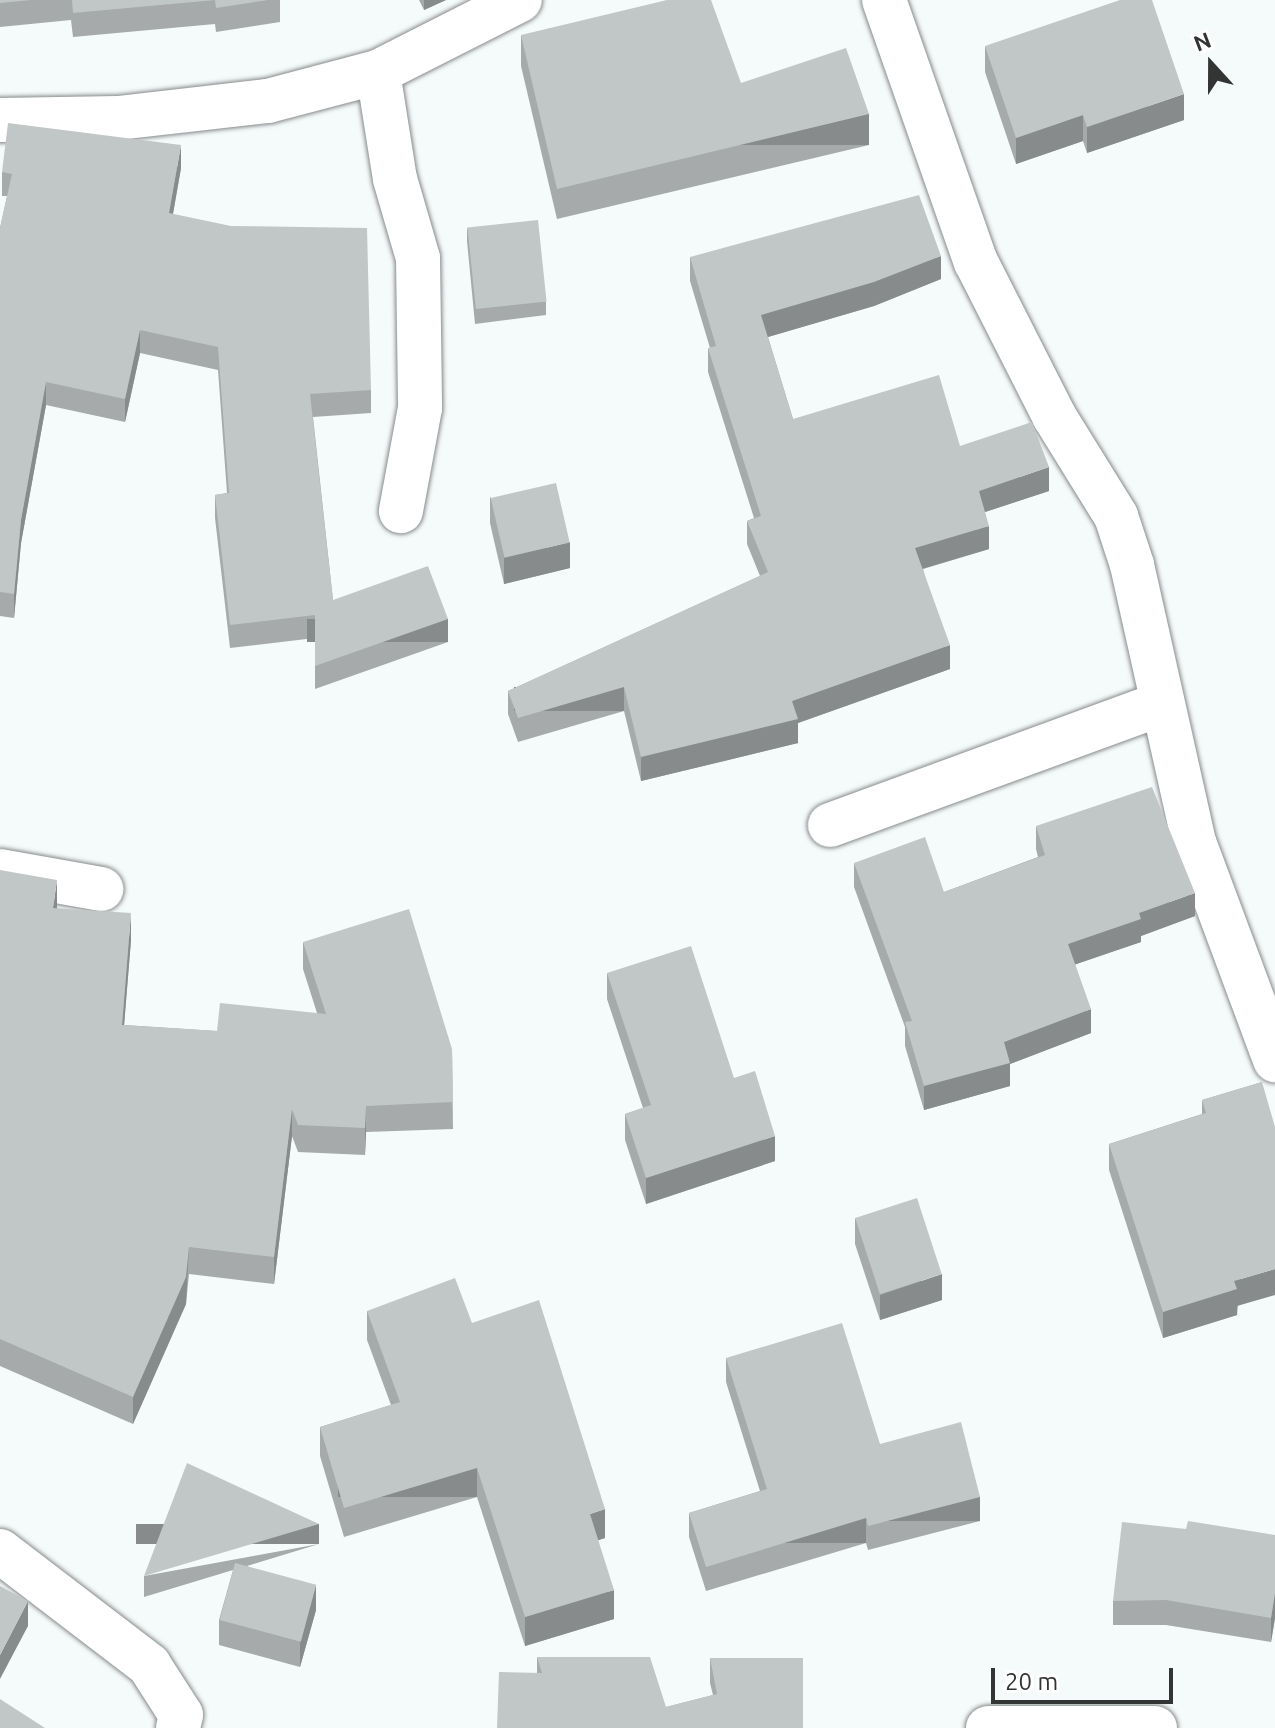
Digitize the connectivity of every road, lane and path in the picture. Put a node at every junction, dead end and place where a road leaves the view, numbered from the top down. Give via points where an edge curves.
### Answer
1 (520, 0) edge
2 (884, 0) edge
3 (378, 72) junction
4 (0, 120) edge
5 (401, 511) dead end
6 (1161, 704) junction
7 (830, 825) dead end
8 (0, 871) edge
9 (101, 889) dead end
10 (1275, 1060) edge
11 (0, 1551) edge
12 (178, 1728) edge
13 (988, 1728) edge
14 (1155, 1728) edge

1 - 3 street
2 - 6 street via 976,262 1054,416 1116,516 1132,565
3 - 4 street via 268,101 118,118
3 - 5 street via 395,179 418,258 420,408
6 - 7 street
6 - 10 street via 1194,842
8 - 9 street
11 - 12 street via 149,1665 181,1715
13 - 14 street

